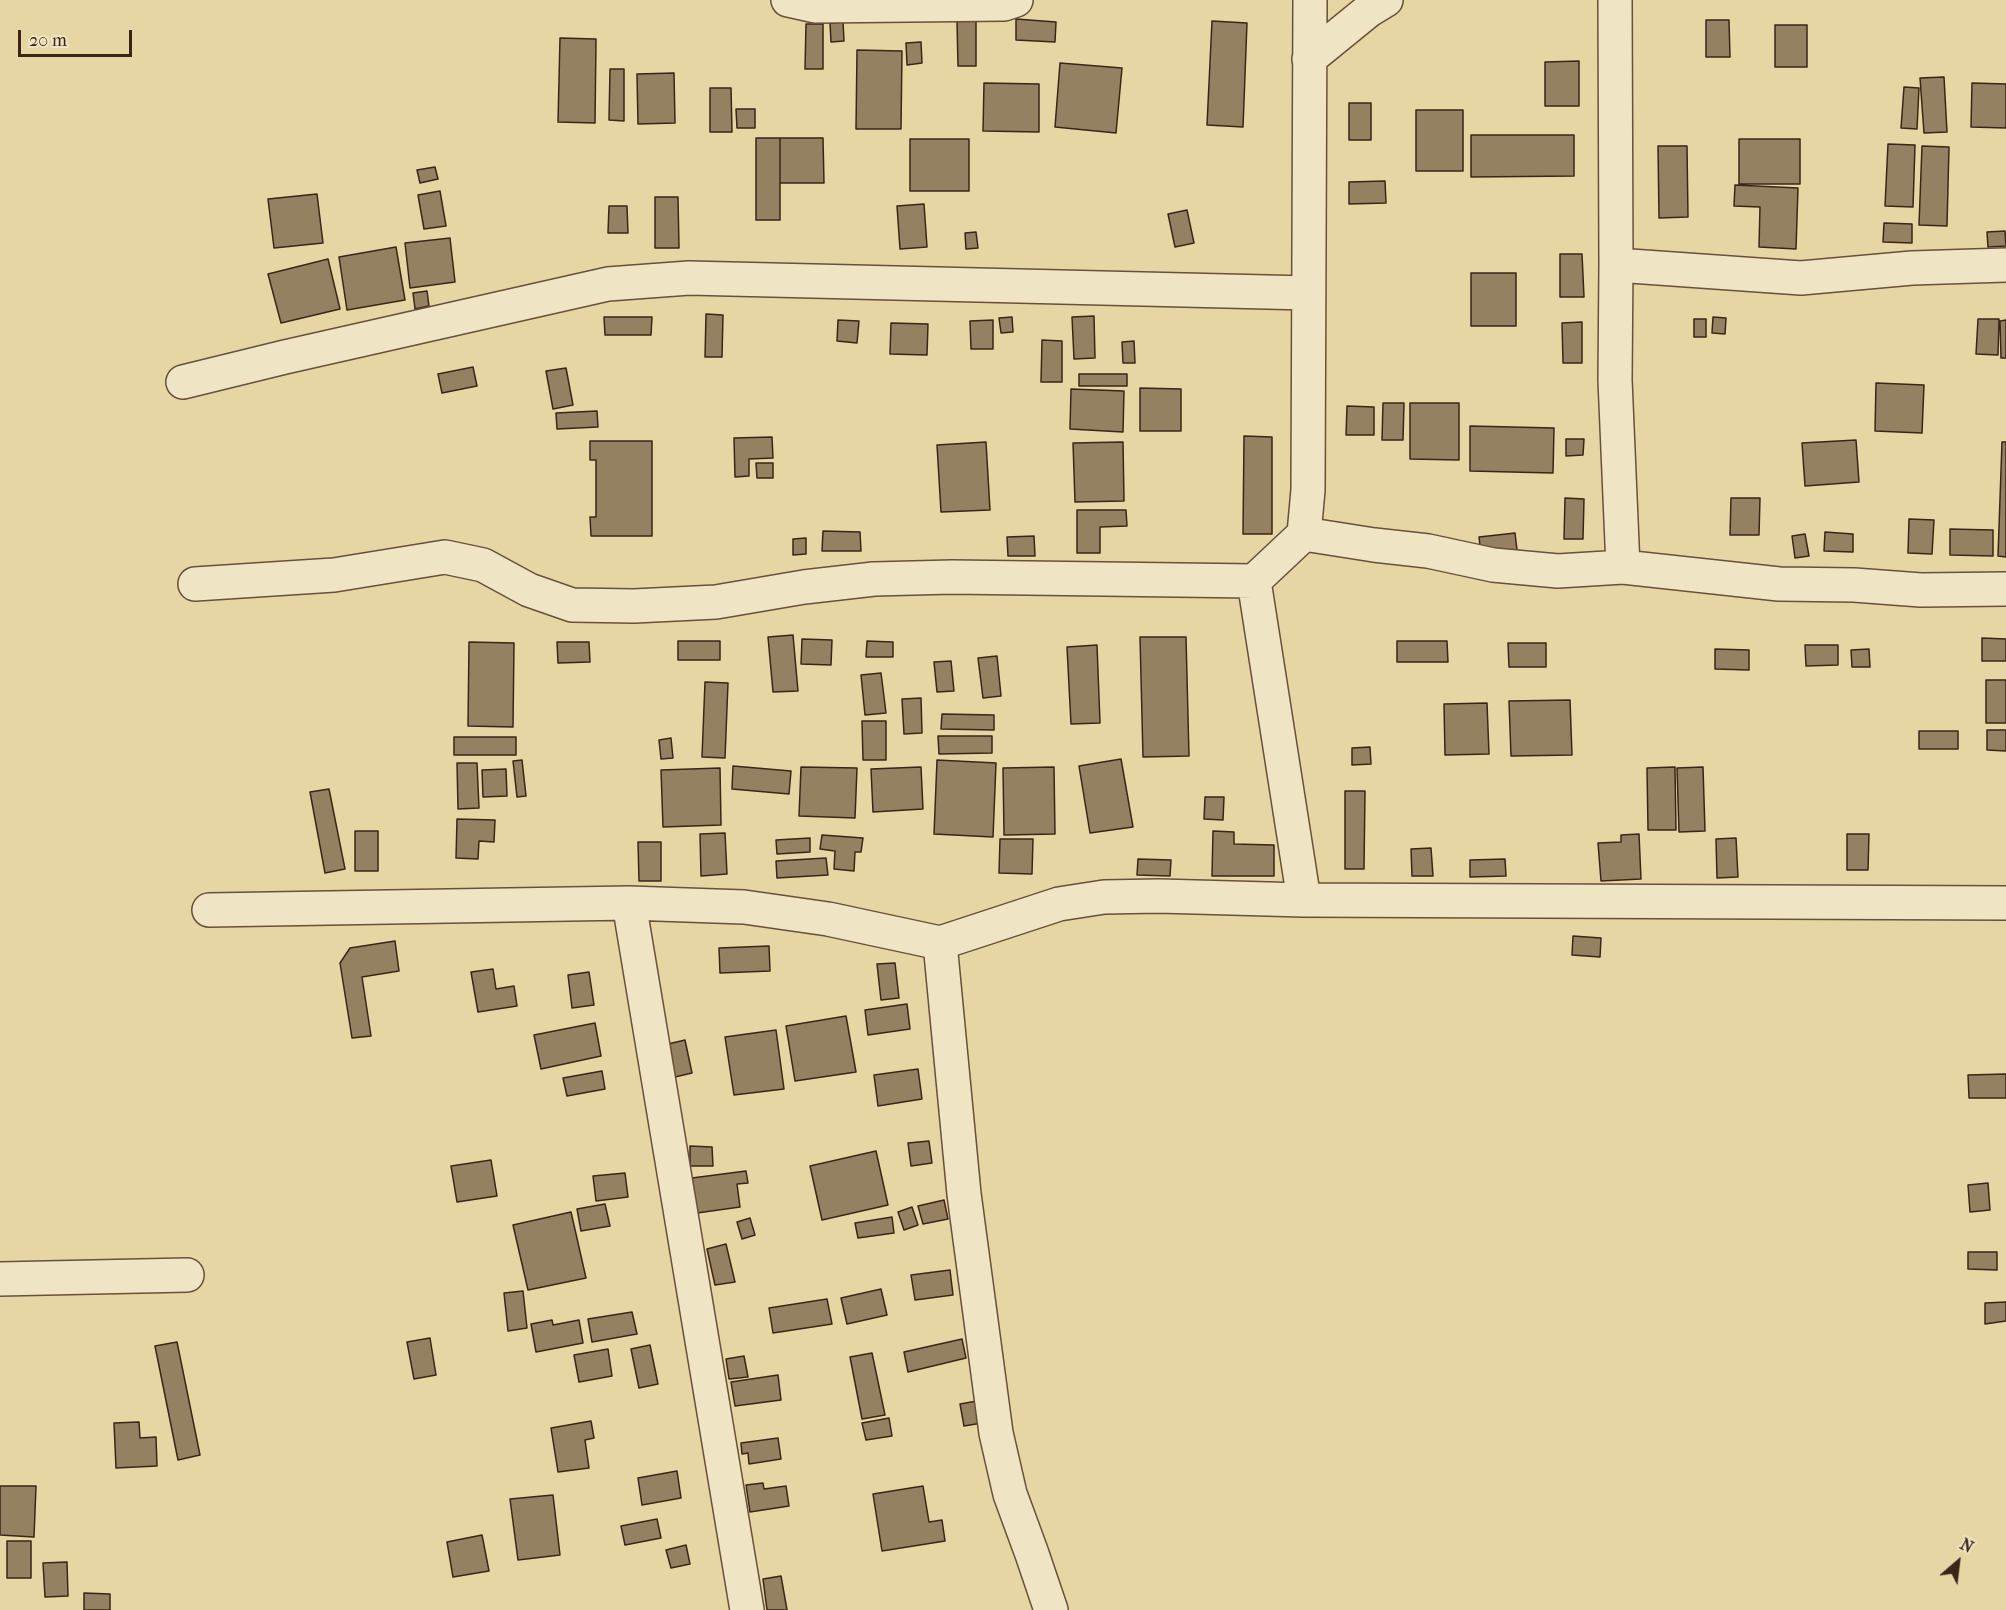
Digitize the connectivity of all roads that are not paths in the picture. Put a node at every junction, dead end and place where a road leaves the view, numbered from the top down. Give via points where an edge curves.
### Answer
1 (788, 0) edge
2 (1016, 0) edge
3 (1310, 0) edge
4 (1386, 0) edge
5 (1615, 0) edge
6 (1310, 60) junction
7 (1616, 265) junction
8 (2006, 265) edge
9 (1308, 293) junction
10 (183, 382) dead end
11 (1304, 534) junction
12 (1623, 567) junction
13 (1254, 580) junction
14 (195, 584) dead end
15 (2006, 589) edge
16 (1304, 900) junction
17 (629, 903) junction
18 (2006, 903) edge
19 (209, 910) dead end
20 (940, 943) junction
21 (187, 1275) dead end
22 (0, 1279) edge
23 (747, 1610) edge
24 (1051, 1610) edge

1 - 2 street via 815,6 1004,4
3 - 6 street
4 - 6 street
5 - 7 street
6 - 9 street
7 - 8 street via 1801,278
7 - 12 street via 1615,380
9 - 10 street via 689,278 608,284
9 - 11 street via 1308,490
11 - 12 street via 1493,565 1558,571
11 - 13 street
12 - 15 street via 1779,584
13 - 14 street via 874,579 716,602 572,605 529,590 483,566 445,557 334,575
13 - 16 street
16 - 18 street
16 - 20 street via 1104,897 1059,904
17 - 19 street
17 - 20 street via 744,907 828,919
17 - 23 street
20 - 24 street via 964,1194 996,1434 1010,1494
21 - 22 street

